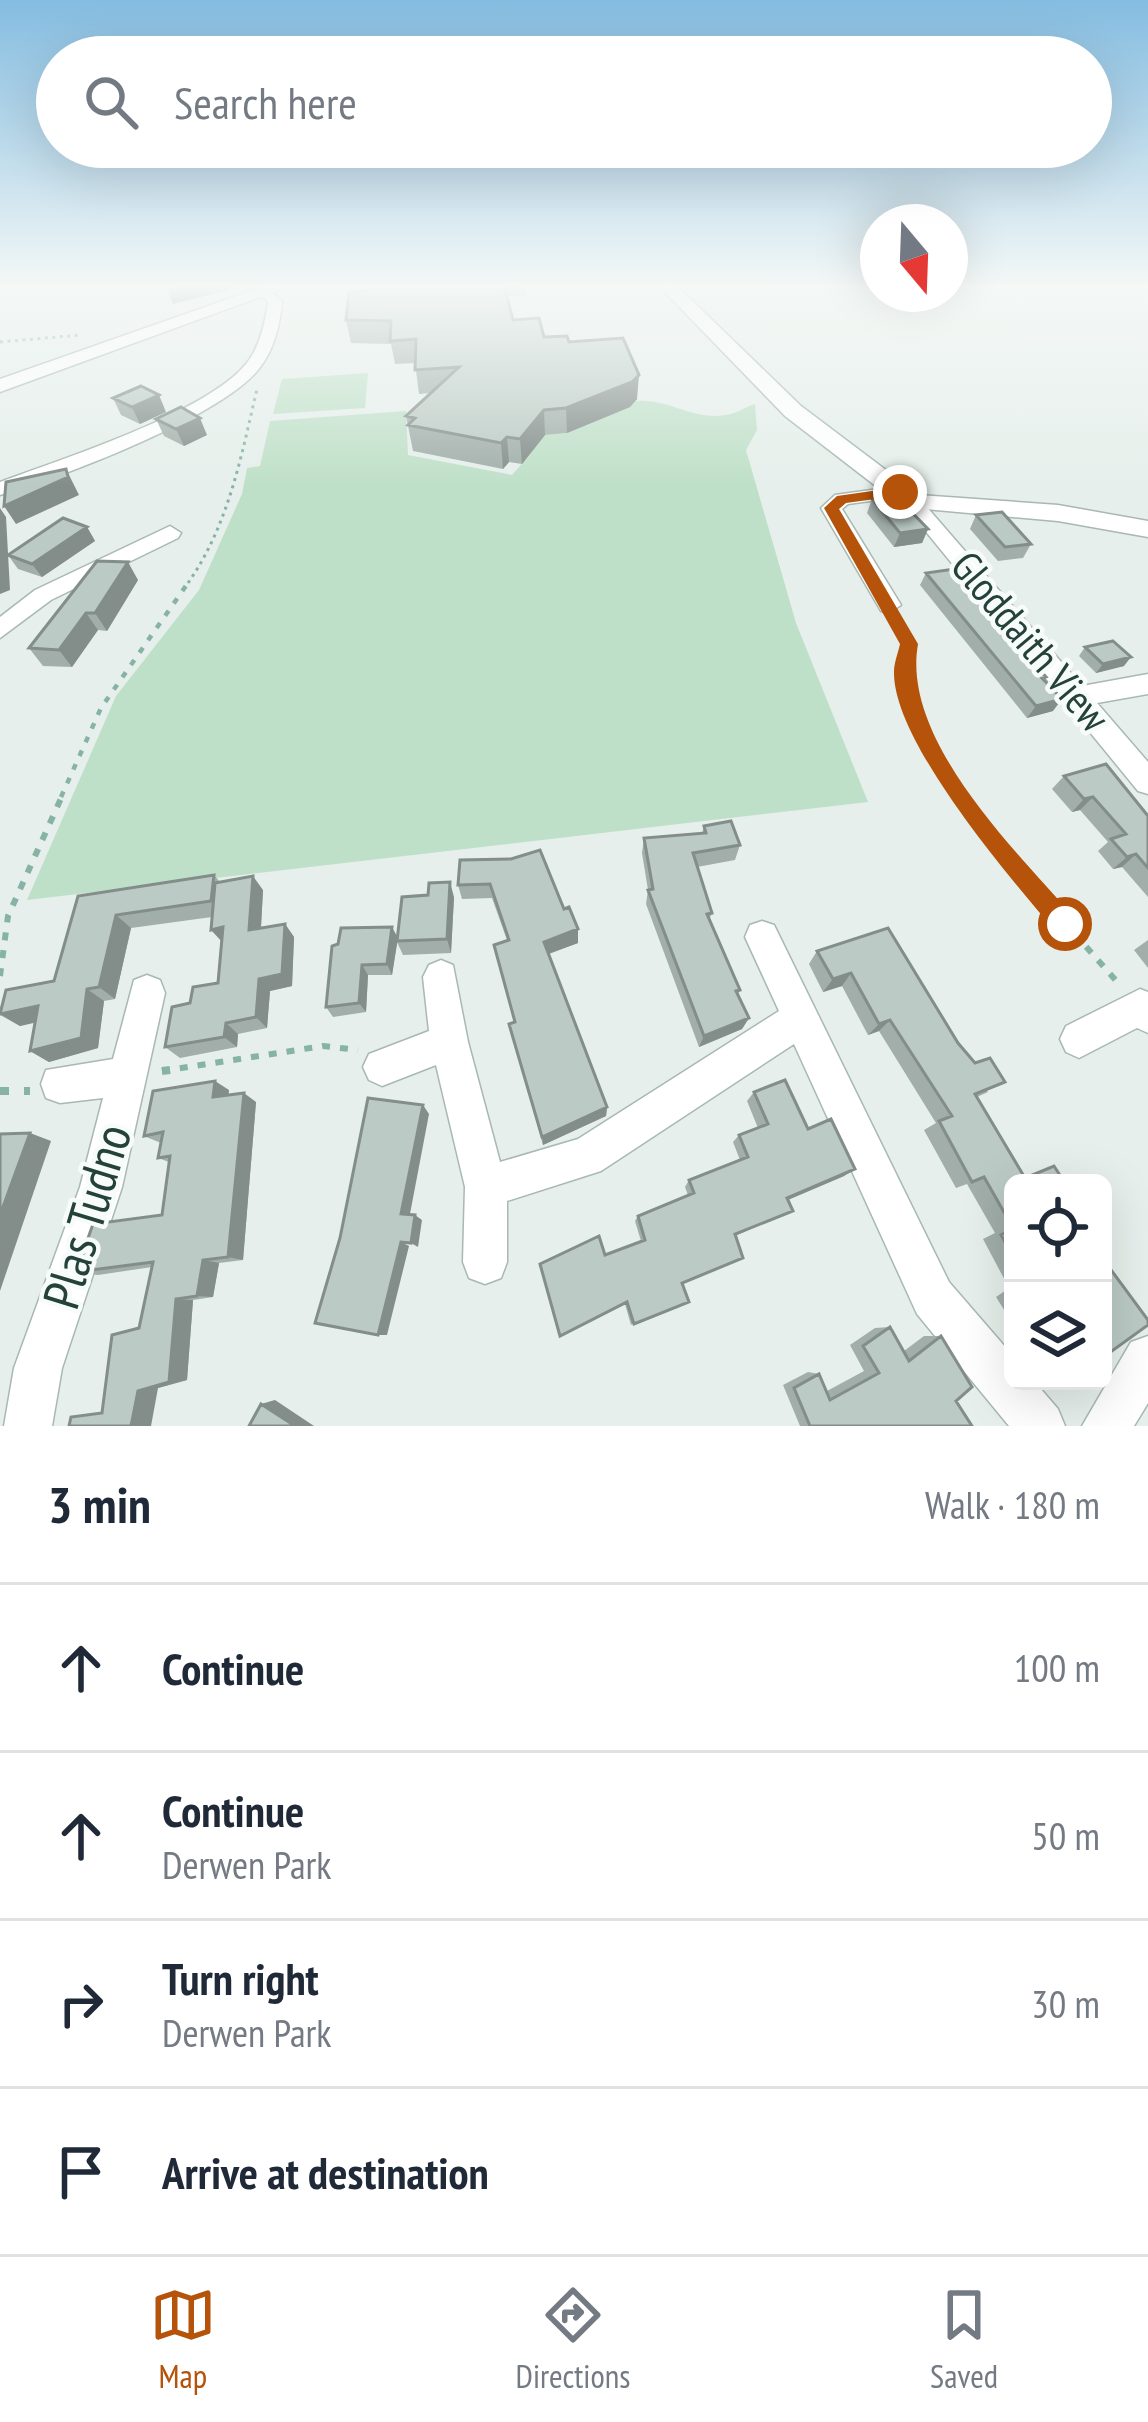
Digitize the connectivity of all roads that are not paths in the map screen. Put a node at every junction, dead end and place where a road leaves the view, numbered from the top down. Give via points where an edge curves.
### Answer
1 (94, 352) edge
2 (260, 352) edge
3 (733, 352) edge
4 (0, 386) edge
5 (0, 488) edge
6 (906, 497) junction
7 (1148, 529) edge
8 (170, 533) dead end
9 (889, 605) road end
10 (0, 631) edge
11 (1148, 684) edge
12 (1079, 696) junction
13 (1148, 782) edge
14 (762, 937) dead end
15 (441, 977) dead end
16 (147, 993) dead end
17 (1144, 1011) edge
18 (800, 1018) junction
19 (1079, 1039) dead end
20 (448, 1042) junction
21 (382, 1067) road end
22 (127, 1076) junction
23 (60, 1084) dead end
24 (486, 1187) junction
25 (485, 1262) dead end
26 (1148, 1359) edge
27 (28, 1426) edge
28 (1041, 1426) edge
29 (1106, 1426) edge

1 - 4 street
2 - 5 street via 226,389
3 - 6 street via 793,411
6 - 7 street
6 - 9 street via 842,499 831,508
6 - 12 street, Gloddaith View
8 - 10 street via 43,595
11 - 12 street
12 - 13 street, Gloddaith View
14 - 18 street
15 - 20 street
16 - 22 street, Plas Tudno
17 - 19 street
18 - 24 street via 587,1157
18 - 28 street via 933,1298
20 - 21 street
20 - 24 street
22 - 23 street, Plas Tudno
22 - 27 street, Plas Tudno
24 - 25 street
26 - 29 street

